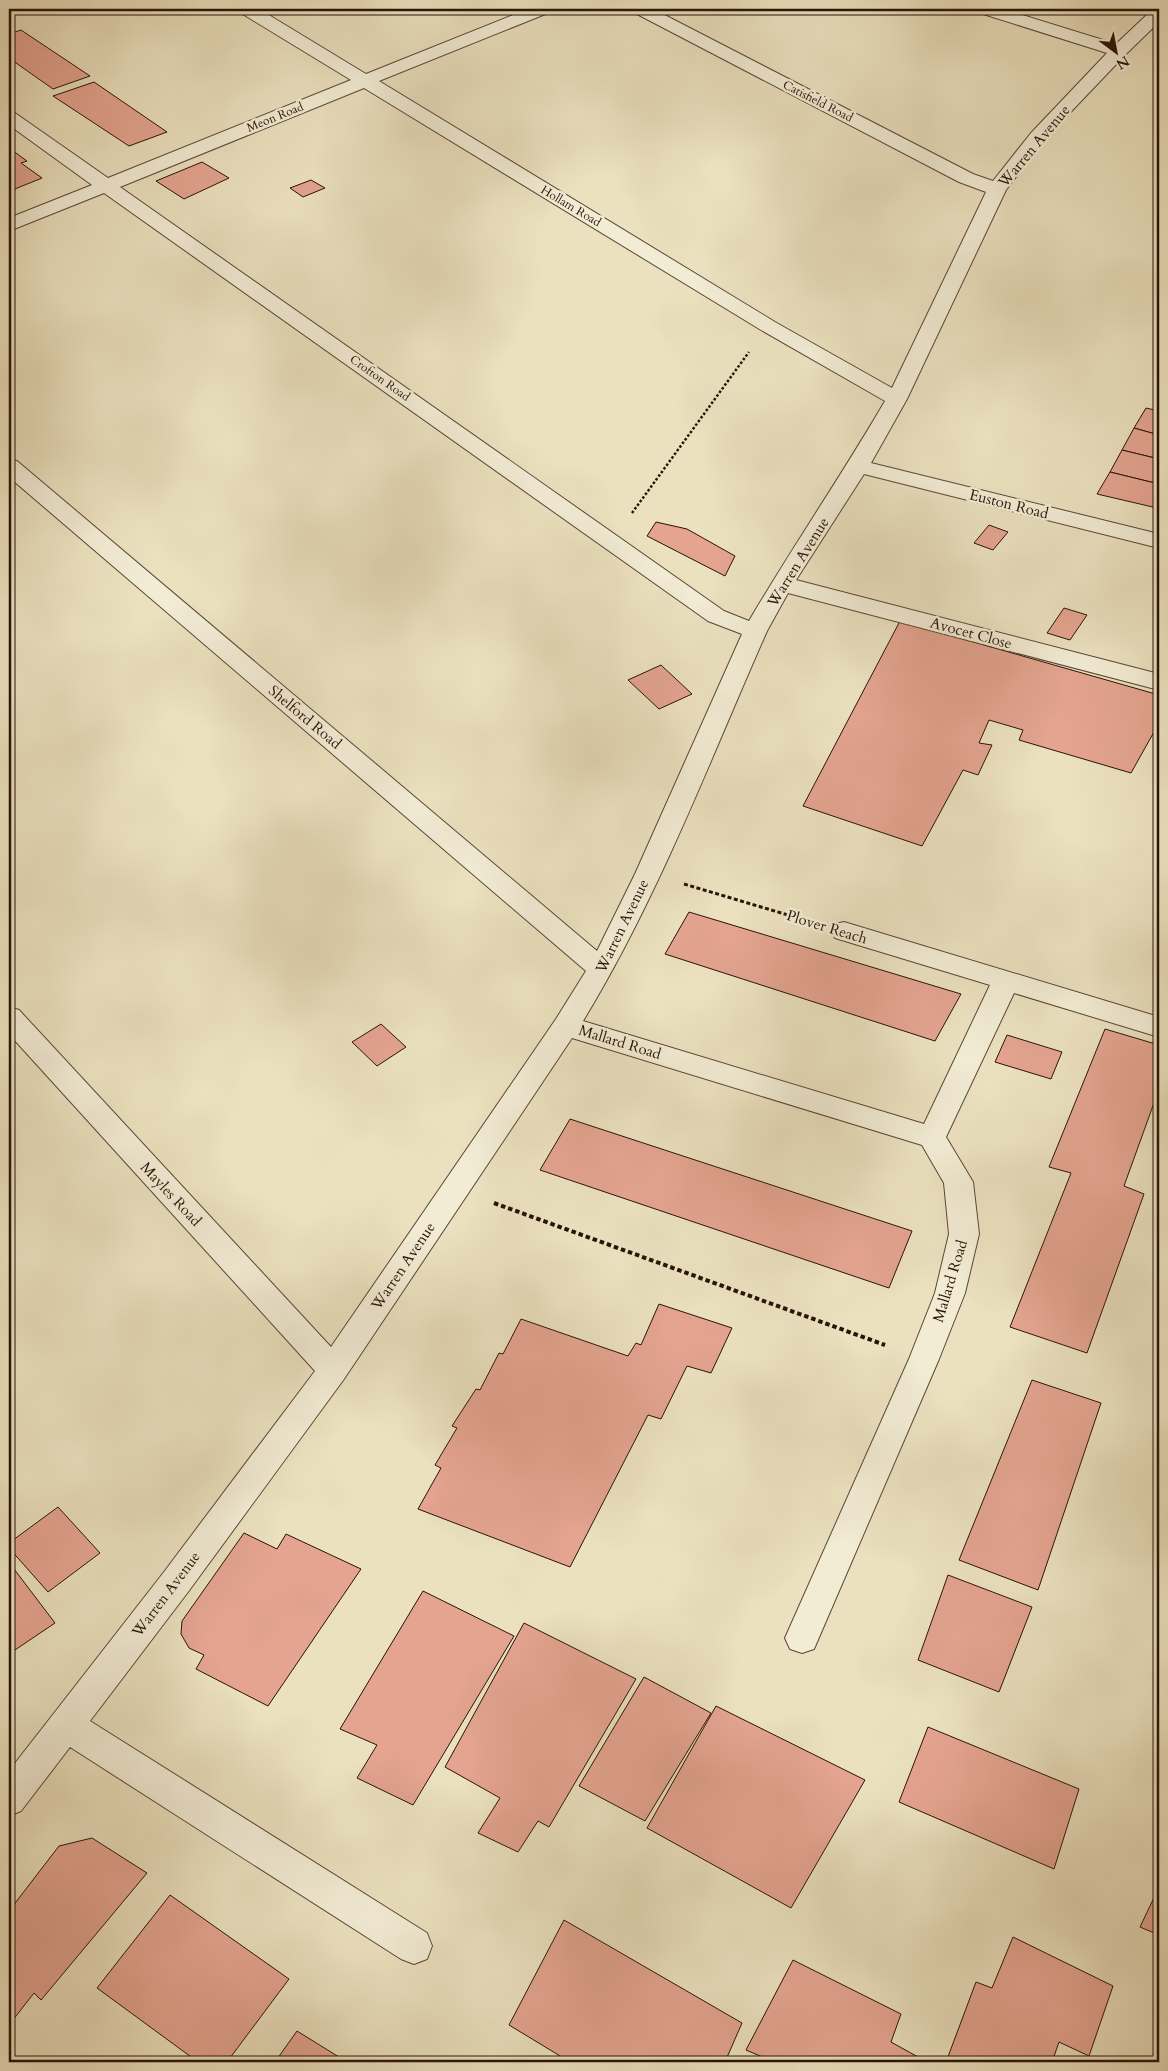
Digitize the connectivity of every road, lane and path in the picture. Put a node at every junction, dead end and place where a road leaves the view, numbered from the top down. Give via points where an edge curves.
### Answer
1 (247, 9) edge
2 (542, 9) edge
3 (640, 9) edge
4 (986, 9) edge
5 (1159, 13) edge
6 (1119, 51) junction
7 (365, 81) junction
8 (9, 117) edge
9 (106, 186) junction
10 (997, 189) junction
11 (9, 225) edge
12 (768, 326) junction
13 (897, 399) junction
14 (9, 466) edge
15 (858, 466) junction
16 (611, 541) junction
17 (1159, 541) edge
18 (782, 584) junction
19 (755, 631) junction
20 (1159, 682) edge
21 (648, 874) junction
22 (844, 932) joint
23 (602, 969) junction
24 (1006, 981) junction
25 (9, 1017) edge
26 (566, 1026) junction
27 (1159, 1027) edge
28 (932, 1137) junction
29 (456, 1189) junction
30 (924, 1359) junction
31 (333, 1370) junction
32 (802, 1638) dead end
33 (66, 1725) junction
34 (9, 1799) edge
35 (414, 1946) dead end

1 - 7 street, Hollam Road
2 - 7 street, Meon Road
3 - 10 street, Catisfield Road via 966,178
4 - 6 street
5 - 6 street, Warren Avenue
6 - 10 street, Warren Avenue via 1037,137
7 - 9 street, Meon Road
7 - 12 street, Hollam Road
8 - 9 street, Crofton Road
9 - 11 street, Meon Road
9 - 16 street, Crofton Road
10 - 13 street, Warren Avenue
12 - 13 street, Hollam Road
12 - 16 path
13 - 15 street, Warren Avenue
14 - 23 street, Shelford Road
15 - 17 street, Euston Road
15 - 18 street, Warren Avenue
16 - 19 street, Crofton Road via 716,616
18 - 19 street, Warren Avenue
18 - 20 street, Avocet Close
19 - 21 street, Warren Avenue
21 - 22 path, Plover Reach
21 - 23 street, Warren Avenue
22 - 24 street, Plover Reach
23 - 26 street, Warren Avenue
24 - 27 street, Plover Reach
24 - 28 street
25 - 31 street, Mayles Road
26 - 28 street, Mallard Road
26 - 29 street, Warren Avenue
28 - 30 street, Mallard Road via 958,1182 964,1234 950,1293
29 - 30 path
29 - 31 street, Warren Avenue
30 - 32 street, Mallard Road
31 - 33 street, Warren Avenue
33 - 34 street, Warren Avenue
33 - 35 street

